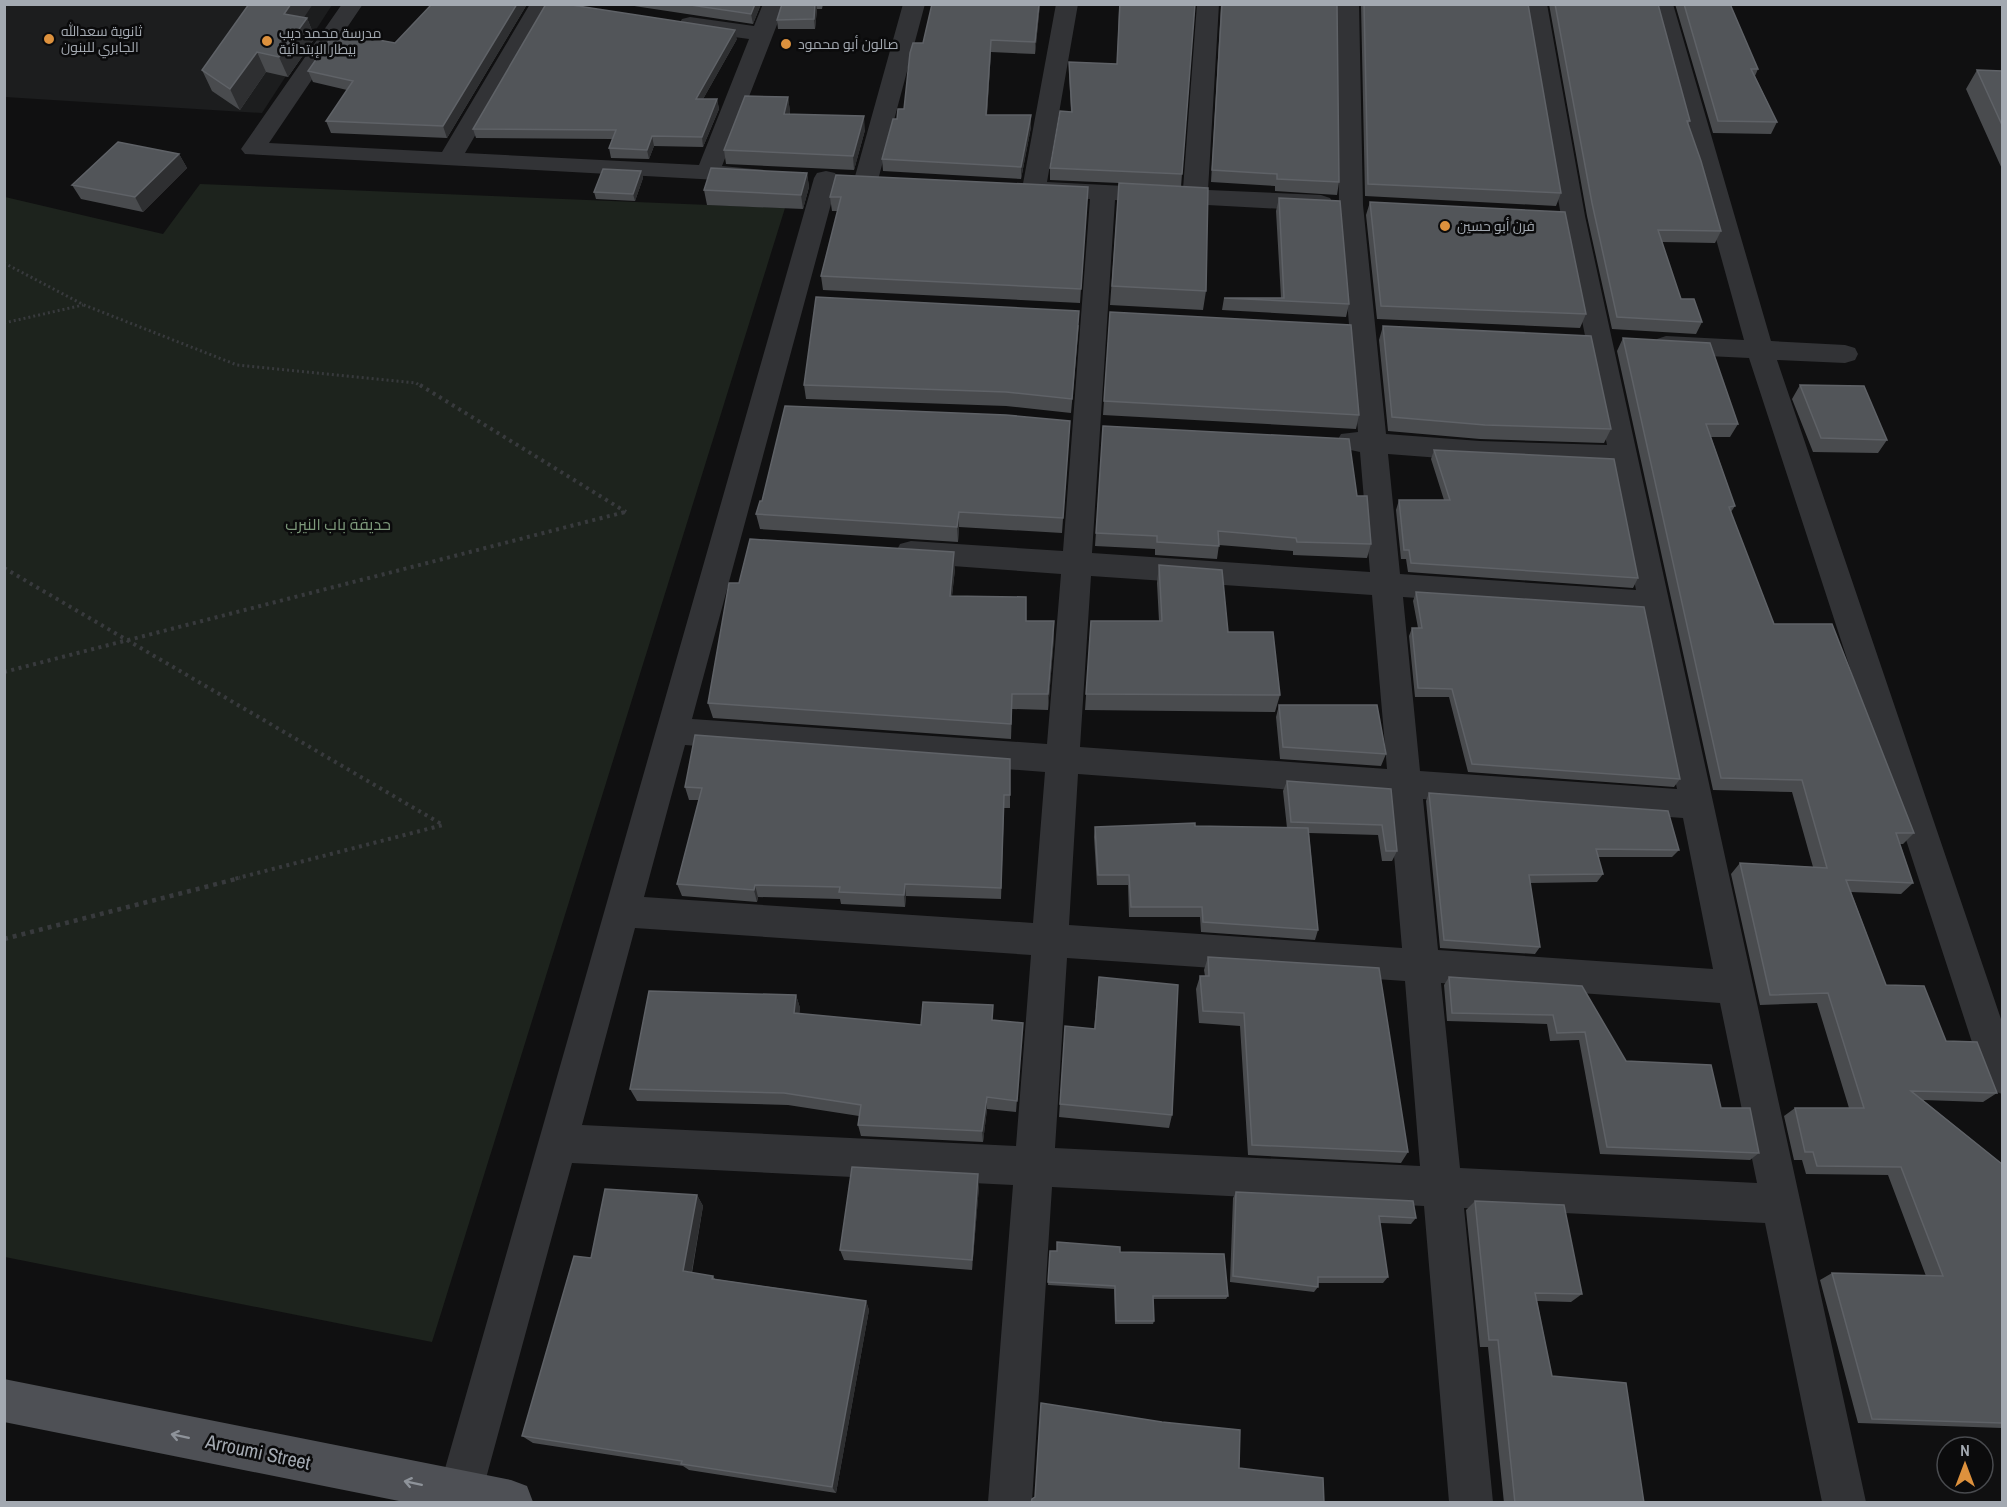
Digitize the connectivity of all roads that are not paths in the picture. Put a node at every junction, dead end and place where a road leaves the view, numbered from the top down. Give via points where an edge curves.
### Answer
1 (353, 4) edge
2 (541, 4) edge
3 (774, 4) edge
4 (914, 4) edge
5 (1067, 4) edge
6 (1208, 4) edge
7 (1348, 4) edge
8 (1536, 4) edge
9 (1662, 4) edge
10 (669, 21) edge
11 (762, 34) junction
12 (449, 159) junction
13 (708, 172) junction
14 (802, 177) junction
15 (1103, 192) junction
16 (1195, 197) junction
17 (1363, 205) junction
18 (1610, 341) junction
19 (1760, 350) junction
20 (1845, 354) dead end
21 (1325, 439) edge
22 (1372, 442) junction
23 (1623, 456) junction
24 (878, 550) edge
25 (1077, 564) junction
26 (1386, 585) junction
27 (1654, 603) junction
28 (672, 731) junction
29 (1063, 760) junction
30 (1404, 784) junction
31 (1697, 805) junction
32 (622, 911) junction
33 (1050, 940) junction
34 (1421, 965) junction
35 (1735, 987) junction
36 (2002, 1076) edge
37 (557, 1143) junction
38 (1034, 1167) junction
39 (1442, 1188) junction
40 (1781, 1204) junction
41 (4, 1400) edge
42 (460, 1493) junction
43 (511, 1503) edge
44 (1010, 1503) edge
45 (1471, 1503) edge
46 (1844, 1503) edge

1 - 12 street via 253,149
2 - 12 street
3 - 11 street
4 - 14 street via 878,181
5 - 15 street via 1022,188
6 - 16 street
7 - 17 street
8 - 18 street via 1562,215
9 - 19 street
10 - 11 street
11 - 13 street
12 - 13 street
13 - 14 street
14 - 28 street via 804,300 737,540
15 - 16 street
15 - 25 street
16 - 17 street
17 - 22 street via 1362,329
18 - 19 street
18 - 23 street
19 - 20 street
19 - 36 street
21 - 22 street
22 - 23 street
22 - 26 street
23 - 27 street
24 - 25 street
25 - 26 street
25 - 29 street
26 - 27 street
26 - 30 street
27 - 31 street
28 - 29 street
28 - 32 street
29 - 30 street
29 - 33 street
30 - 31 street
30 - 34 street
31 - 35 street
32 - 33 street
32 - 37 street
33 - 34 street
33 - 38 street
34 - 35 street
34 - 39 street
35 - 40 street
37 - 38 street
37 - 42 street
38 - 39 street
38 - 44 street
39 - 40 street
39 - 45 street
40 - 46 street
42 -> 41 main road, Arroumi Street
42 - 43 main road, Arroumi Street

